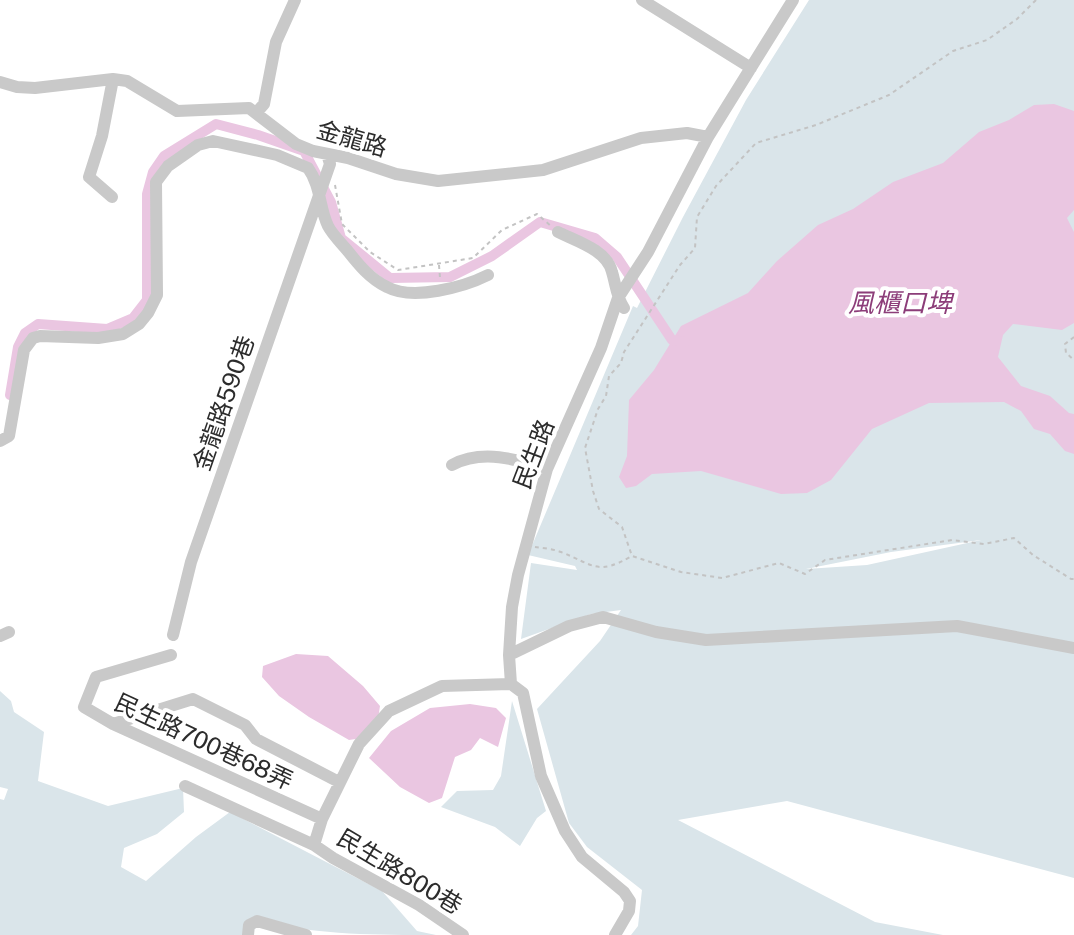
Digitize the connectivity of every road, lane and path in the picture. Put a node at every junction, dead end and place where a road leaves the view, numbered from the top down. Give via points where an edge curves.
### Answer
1 (295, 0) edge
2 (642, 0) edge
3 (793, 0) edge
4 (1036, 0) edge
5 (751, 68) junction
6 (113, 79) junction
7 (0, 82) edge
8 (257, 112) junction
9 (284, 135) junction
10 (708, 137) junction
11 (277, 155) junction
12 (325, 175) junction
13 (112, 197) dead end
14 (558, 232) joint
15 (439, 263) junction
16 (488, 275) dead end
17 (441, 290) junction
18 (621, 303) junction
19 (1074, 337) edge
20 (1074, 360) edge
21 (0, 441) edge
22 (452, 465) dead end
23 (547, 469) junction
24 (526, 546) junction
25 (632, 556) junction
26 (1074, 579) edge
27 (173, 635) dead end
28 (1074, 648) edge
29 (171, 655) dead end
30 (509, 655) junction
31 (511, 684) junction
32 (113, 724) junction
33 (339, 782) junction
34 (185, 786) dead end
35 (322, 819) junction
36 (314, 845) junction
37 (248, 935) edge
38 (306, 935) edge
39 (463, 935) edge
40 (615, 935) edge

1 - 8 street via 276,42 264,104
2 - 5 street
3 - 5 street, 民生路
4 - 25 path via 987,40 953,51 889,95 756,143 716,186 697,217 695,248 609,376 585,448 599,509 622,527
5 - 10 street, 民生路
6 - 7 street via 35,88
6 - 8 street via 127,81 177,111
6 - 13 street via 89,177
8 - 9 street, 金龍路
9 - 11 street
9 - 12 street, 金龍路
10 - 12 street, 金龍路 via 687,133 641,138 543,170 454,182 396,174 348,158
10 - 18 street, 民生路
11 - 12 street
11 - 21 street via 213,141 198,145 160,173 154,193 155,303 123,334 33,338 24,350 9,436
12 - 15 path via 342,224 370,252 398,270
12 - 17 street via 327,225 367,272 395,290
12 - 27 street, 金龍路590巷 via 191,562
14 - 15 path via 537,214 502,230 473,258
14 - 18 street via 609,262
15 - 17 path
16 - 17 street
18 - 23 street, 民生路
19 - 20 path via 1065,344
22 - 23 street via 485,456
23 - 24 street, 民生路
24 - 25 path via 558,550 592,568 616,565
24 - 30 street, 民生路 via 512,607
25 - 26 path via 722,578 779,563 805,574 825,560 952,540 984,544 1014,538
28 - 30 street via 957,626 706,640 603,617 569,626
29 - 32 street, 民生路700巷68弄 via 93,679 84,707
30 - 31 street, 民生路
31 - 33 street via 442,686 402,703 359,744
31 - 40 street, 民生路 via 523,693 541,776 565,831 582,857 630,901
32 - 33 street via 193,699
32 - 35 street, 民生路700巷68弄
33 - 35 street
34 - 36 street, 民生路800巷
35 - 36 street
36 - 39 street, 民生路800巷
37 - 38 street via 249,925 257,921

